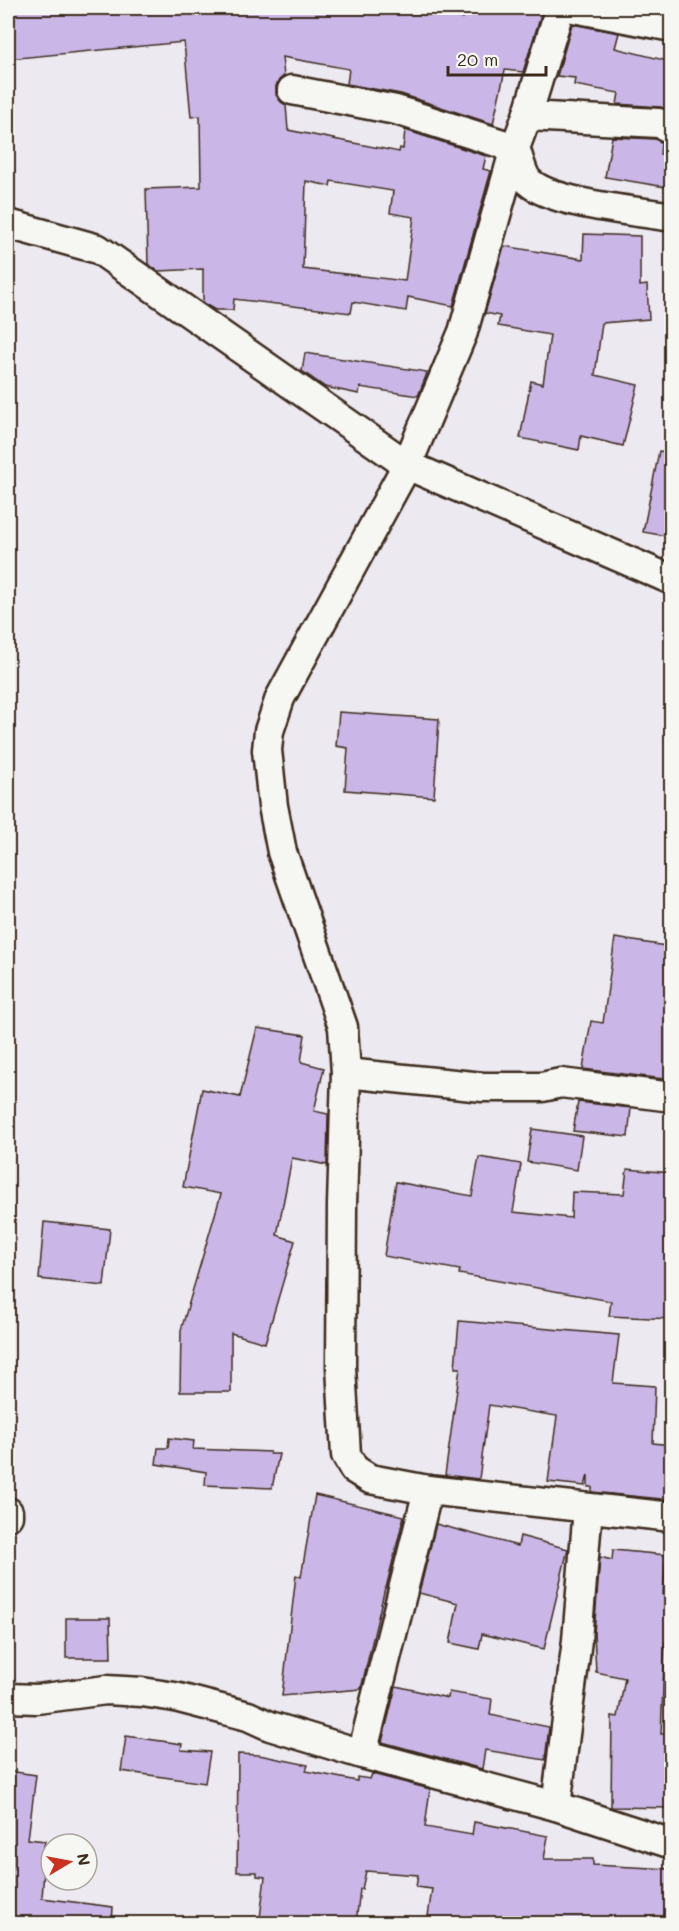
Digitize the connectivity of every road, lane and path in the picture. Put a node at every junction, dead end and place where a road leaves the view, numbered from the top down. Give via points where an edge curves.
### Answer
1 (560, 8) edge
2 (574, 8) edge
3 (672, 27) edge
4 (291, 90) dead end
5 (527, 116) junction
6 (672, 129) edge
7 (515, 148) junction
8 (672, 217) edge
9 (8, 224) edge
10 (407, 465) junction
11 (672, 580) edge
12 (346, 1072) junction
13 (672, 1097) edge
14 (428, 1490) junction
15 (588, 1508) junction
16 (672, 1517) edge
17 (8, 1698) edge
18 (362, 1754) junction
19 (556, 1806) junction
20 (672, 1844) edge

1 - 5 street
2 - 3 street
4 - 7 street via 396,110
5 - 6 street via 659,123
5 - 7 street
7 - 8 street via 527,180 553,196
7 - 10 street via 462,332
9 - 10 street via 98,249
10 - 11 street
10 - 12 street via 280,698 267,750 282,852 343,1028
12 - 13 street via 483,1087 542,1087 561,1083
12 - 14 street via 341,1355 346,1455 354,1469 370,1479
14 - 15 street
14 - 18 street
15 - 16 street
15 - 19 street via 577,1641
17 - 18 street via 37,1699 106,1690 175,1697 248,1716
18 - 19 street
19 - 20 street

